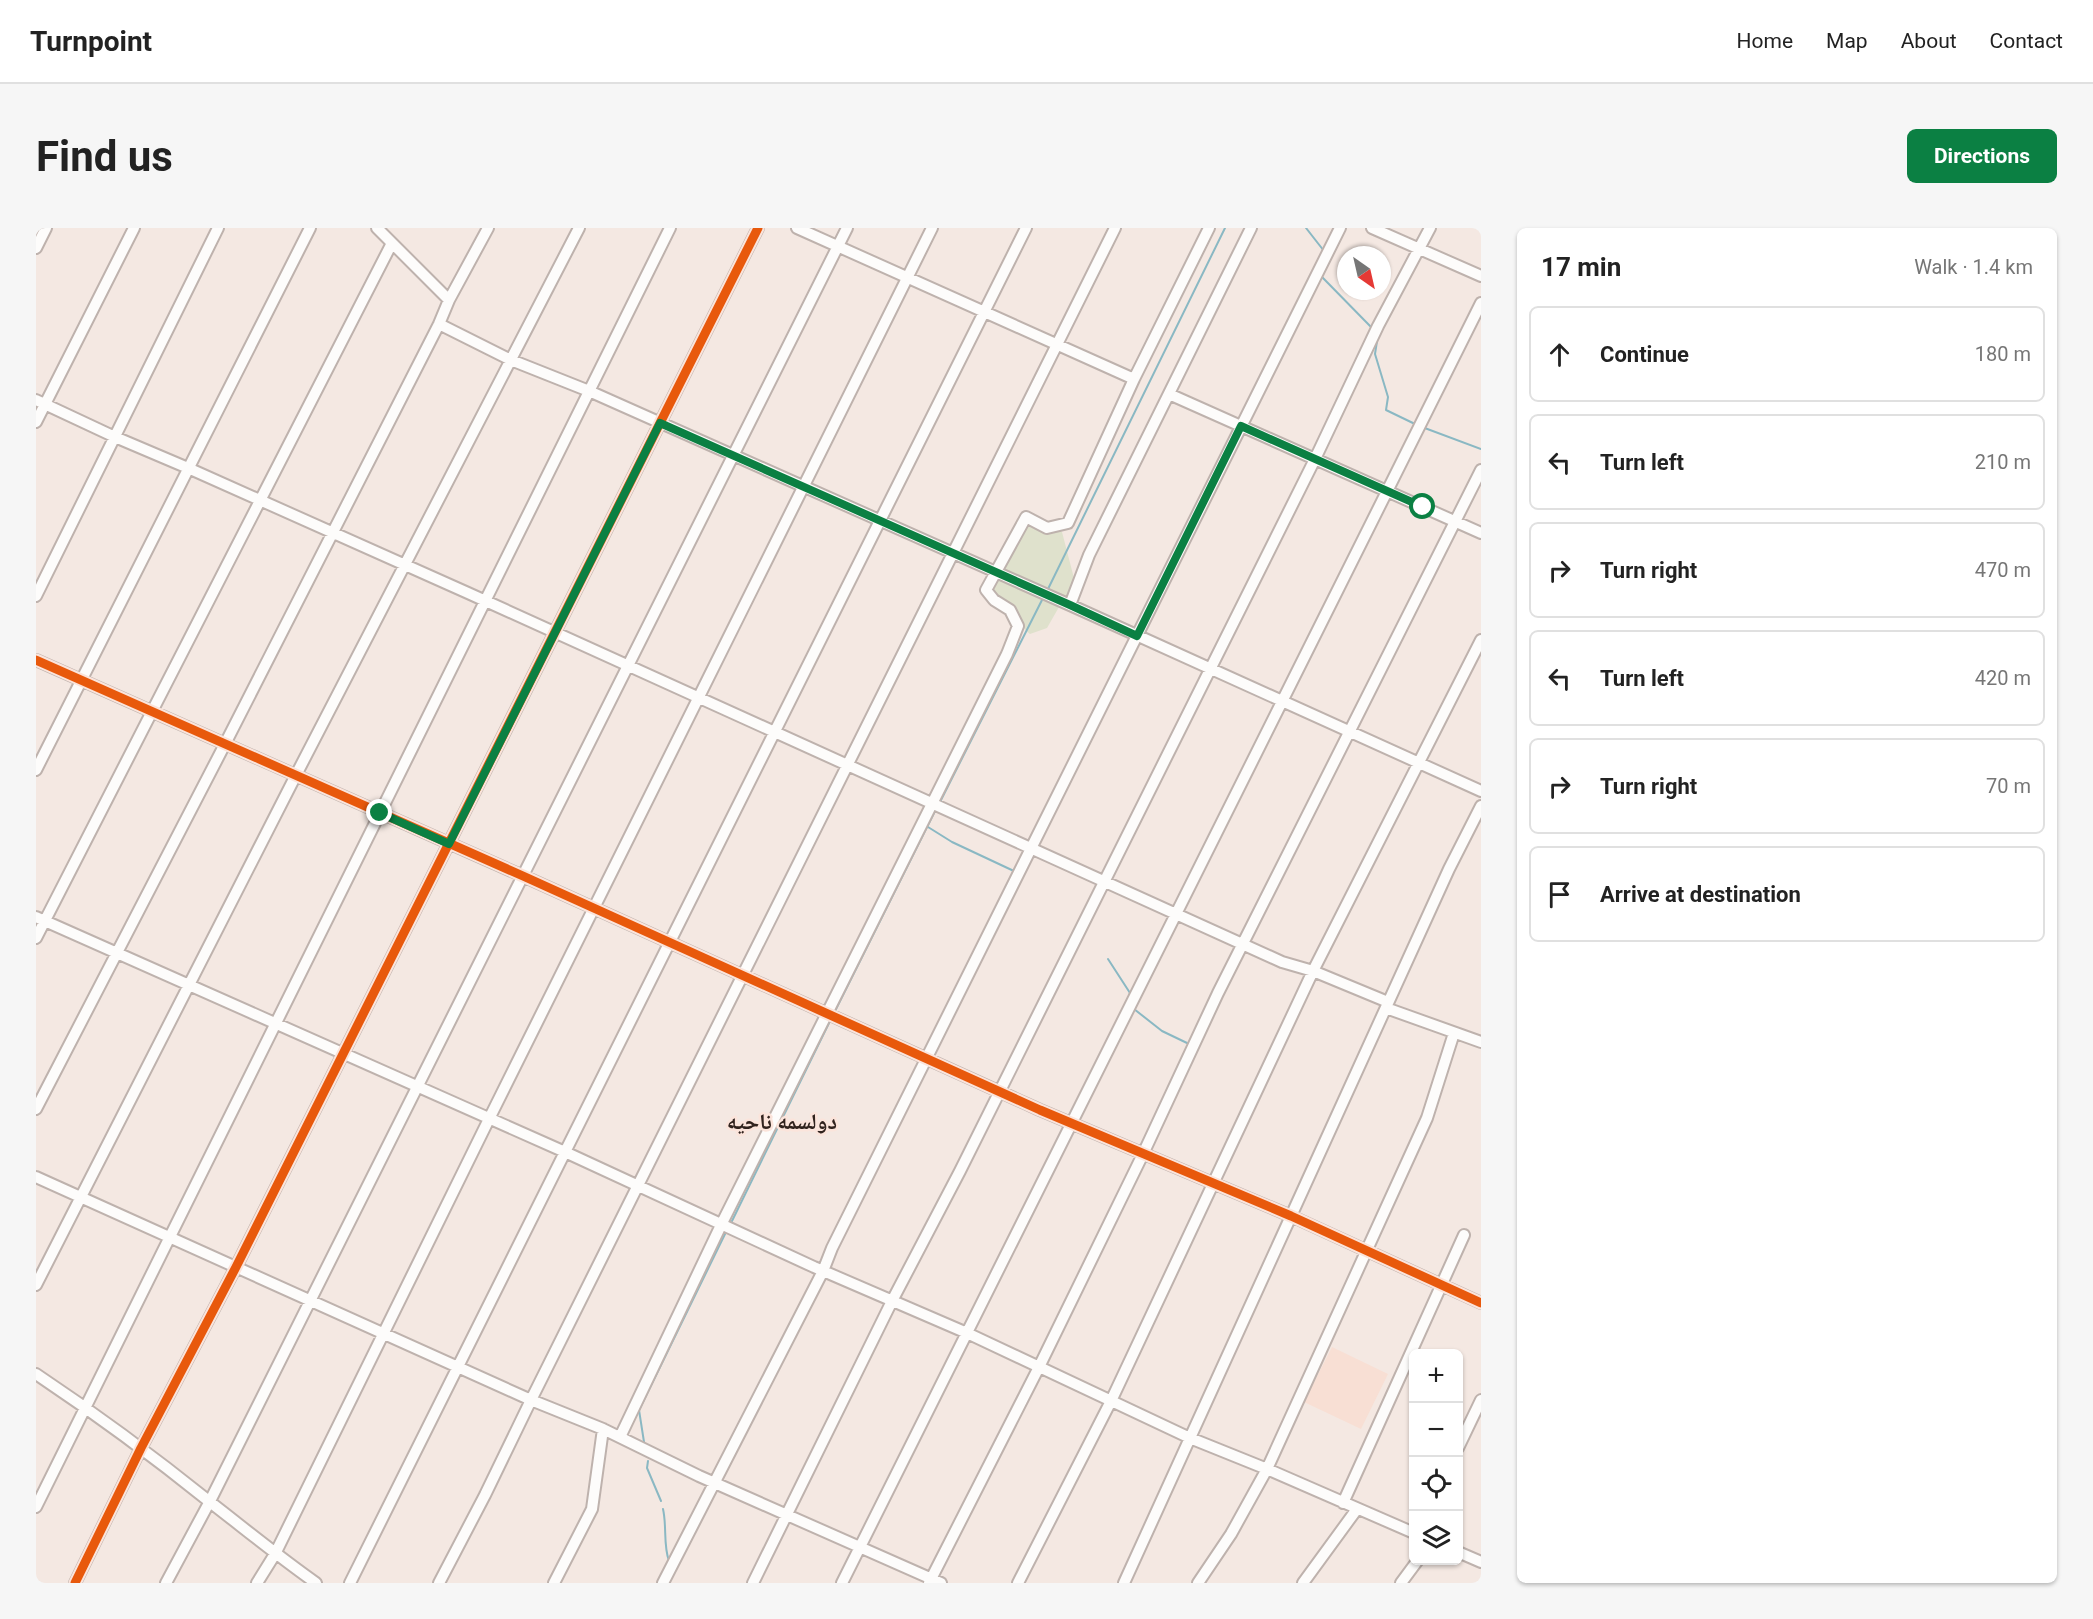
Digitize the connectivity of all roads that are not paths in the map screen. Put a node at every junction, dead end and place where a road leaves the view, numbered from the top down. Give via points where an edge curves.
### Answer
1 (46, 228) edge
2 (134, 228) edge
3 (218, 228) edge
4 (310, 228) edge
5 (377, 228) edge
6 (488, 228) edge
7 (579, 228) edge
8 (670, 228) edge
9 (758, 228) edge
10 (797, 228) edge
11 (847, 228) edge
12 (932, 228) edge
13 (1026, 228) edge
14 (1115, 228) edge
15 (1209, 228) edge
16 (1251, 228) edge
17 (1340, 228) edge
18 (1372, 228) edge
19 (1430, 228) edge
20 (392, 243) junction
21 (838, 246) junction
22 (36, 248) edge
23 (1419, 249) junction
24 (1481, 276) edge
25 (908, 277) junction
26 (449, 300) junction
27 (1481, 303) edge
28 (985, 311) junction
29 (439, 324) junction
30 (1057, 345) junction
31 (511, 360) junction
32 (1134, 379) junction
33 (589, 391) junction
34 (1169, 394) junction
35 (40, 402) edge
36 (36, 422) edge
37 (660, 423) junction
38 (1241, 426) junction
39 (115, 437) junction
40 (733, 456) junction
41 (1315, 459) junction
42 (188, 468) junction
43 (1481, 470) edge
44 (803, 487) junction
45 (1387, 491) junction
46 (260, 500) junction
47 (880, 521) junction
48 (1455, 522) junction
49 (333, 532) junction
50 (1481, 533) edge
51 (952, 554) junction
52 (405, 564) junction
53 (994, 573) junction
54 (36, 596) edge
55 (485, 600) junction
56 (1070, 605) junction
57 (555, 632) junction
58 (1137, 636) junction
59 (1481, 640) edge
60 (36, 660) edge
61 (628, 665) junction
62 (1210, 669) junction
63 (81, 680) junction
64 (699, 697) junction
65 (1282, 702) junction
66 (152, 712) junction
67 (775, 731) junction
68 (1350, 732) junction
69 (225, 744) junction
70 (1419, 763) junction
71 (847, 765) junction
72 (36, 770) edge
73 (296, 775) junction
74 (1481, 791) edge
75 (933, 803) junction
76 (1481, 806) edge
77 (380, 813) junction
78 (449, 844) junction
79 (1031, 847) junction
80 (523, 876) junction
81 (1105, 881) junction
82 (594, 908) junction
83 (1177, 913) junction
84 (40, 919) edge
85 (36, 938) edge
86 (670, 942) junction
87 (1243, 944) junction
88 (118, 953) junction
89 (1313, 971) junction
90 (742, 976) junction
91 (189, 985) junction
92 (1387, 1005) junction
93 (827, 1014) junction
94 (276, 1024) junction
95 (1454, 1033) junction
96 (1481, 1042) edge
97 (343, 1055) junction
98 (927, 1058) junction
99 (417, 1087) junction
100 (1000, 1091) junction
101 (36, 1109) edge
102 (489, 1119) junction
103 (1072, 1124) junction
104 (565, 1152) junction
105 (1143, 1154) junction
106 (36, 1177) edge
107 (1214, 1185) junction
108 (638, 1186) junction
109 (81, 1197) junction
110 (1291, 1216) junction
111 (722, 1223) junction
112 (1464, 1235) dead end
113 (169, 1237) junction
114 (1365, 1250) junction
115 (236, 1267) junction
116 (823, 1271) junction
117 (36, 1285) edge
118 (1441, 1285) junction
119 (310, 1300) junction
120 (892, 1301) junction
121 (1481, 1303) edge
122 (967, 1333) junction
123 (385, 1334) junction
124 (458, 1366) junction
125 (1039, 1367) junction
126 (36, 1374) edge
127 (531, 1400) junction
128 (1481, 1400) edge
129 (1111, 1401) junction
130 (87, 1407) junction
131 (603, 1429) junction
132 (620, 1437) junction
133 (1190, 1438) junction
134 (1463, 1438) edge
135 (141, 1448) junction
136 (1267, 1468) junction
137 (715, 1483) junction
138 (210, 1502) junction
139 (1343, 1503) junction
140 (36, 1507) edge
141 (1357, 1509) junction
142 (788, 1515) junction
143 (1409, 1531) edge
144 (860, 1547) junction
145 (275, 1554) junction
146 (1463, 1554) edge
147 (1481, 1562) edge
148 (1414, 1565) edge
149 (934, 1582) edge
150 (75, 1583) edge
151 (166, 1583) edge
152 (257, 1583) edge
153 (316, 1583) edge
154 (350, 1583) edge
155 (439, 1583) edge
156 (554, 1583) edge
157 (663, 1583) edge
158 (753, 1583) edge
159 (842, 1583) edge
160 (1018, 1583) edge
161 (1124, 1583) edge
162 (1198, 1583) edge
163 (1304, 1583) edge
164 (1401, 1583) edge

1 - 22 street
2 - 35 street
3 - 39 street
4 - 42 street
5 - 20 street
6 - 26 street
7 - 31 street
8 - 33 street
9 - 37 street
10 - 21 street
11 - 21 street
12 - 25 street
13 - 28 street
14 - 30 street
15 - 32 street
16 - 34 street
17 - 38 street
18 - 23 street
19 - 23 street
20 - 26 street
20 - 46 street
21 - 25 street
21 - 40 street
23 - 24 street
23 - 41 street
25 - 28 street
25 - 44 street
26 - 29 street
27 - 45 street
28 - 30 street
28 - 47 street
29 - 31 street
29 - 49 street
30 - 32 street
30 - 51 street
31 - 33 street
31 - 52 street
32 - 53 street via 1068,523 1047,528 1026,517
33 - 37 street
33 - 55 street
34 - 38 street
34 - 56 street via 1089,555
35 - 36 street
35 - 39 street
37 - 40 street
37 - 57 street
38 - 41 street
38 - 58 street
39 - 42 street
39 - 54 street
40 - 44 street
40 - 61 street
41 - 45 street
41 - 62 street
42 - 46 street
42 - 63 street
43 - 48 street
44 - 47 street
44 - 64 street
45 - 48 street
45 - 65 street
46 - 49 street
46 - 66 street
47 - 51 street
47 - 67 street
48 - 50 street
48 - 68 street
49 - 52 street
49 - 69 street
51 - 53 street
51 - 71 street
52 - 55 street
52 - 73 street
53 - 56 street
53 - 75 street via 986,590 1010,610 1018,626
55 - 57 street
55 - 77 street
56 - 58 street
57 - 61 street
57 - 78 street
58 - 62 street
58 - 79 street
59 - 70 street
60 - 63 street
61 - 64 street
61 - 80 street
62 - 65 street
62 - 81 street
63 - 66 street
63 - 72 street
64 - 67 street
64 - 82 street
65 - 68 street
65 - 83 street
66 - 69 street
66 - 84 street
67 - 71 street
67 - 86 street
68 - 70 street
68 - 87 street
69 - 73 street
69 - 88 street
70 - 74 street
70 - 89 street
71 - 75 street
71 - 90 street
73 - 77 street
73 - 91 street
75 - 79 street
75 - 93 street
76 - 92 street
77 - 78 street
77 - 94 street
78 - 80 street
78 - 97 street
79 - 81 street
79 - 98 street
80 - 82 street
80 - 99 street
81 - 83 street
81 - 100 street
82 - 86 street
82 - 102 street
83 - 87 street
83 - 103 street
84 - 85 street
84 - 88 street
86 - 90 street
86 - 104 street
87 - 89 street
87 - 105 street
88 - 91 street
88 - 101 street
89 - 92 street
89 - 107 street
90 - 93 street
90 - 108 street
91 - 94 street
91 - 109 street
92 - 95 street
92 - 110 street
93 - 98 street
93 - 111 street
94 - 97 street
94 - 113 street
95 - 96 street
95 - 114 street via 1427,1118
97 - 99 street
97 - 115 street
98 - 100 street
98 - 116 street
99 - 102 street
99 - 119 street
100 - 103 street
100 - 120 street
102 - 104 street
102 - 123 street
103 - 105 street
103 - 122 street
104 - 108 street
104 - 124 street
105 - 107 street
105 - 125 street
106 - 109 street
107 - 110 street
107 - 129 street
108 - 111 street
108 - 127 street
109 - 113 street
109 - 117 street
110 - 114 street
110 - 133 street
111 - 116 street
111 - 132 street
112 - 118 street
113 - 115 street
113 - 130 street
114 - 118 street
114 - 136 street
115 - 119 street
115 - 135 street
116 - 120 street
116 - 137 street
118 - 121 street
118 - 139 street
119 - 123 street
119 - 138 street
120 - 122 street
120 - 142 street
122 - 125 street
122 - 144 street
123 - 124 street
123 - 145 street
124 - 127 street
124 - 154 street
125 - 129 street
125 - 149 street
126 - 130 street
127 - 131 street
127 - 155 street
128 - 134 street
129 - 133 street
129 - 160 street
130 - 135 street
130 - 140 street
131 - 132 street
131 - 156 street via 592,1509
132 - 137 street
133 - 136 street
133 - 161 street
135 - 138 street
135 - 150 street
136 - 139 street
136 - 162 street via 1231,1534
137 - 142 street
137 - 157 street
138 - 145 street
138 - 151 street
139 - 141 street
141 - 143 street
141 - 163 street
142 - 144 street
142 - 158 street
144 - 149 street
144 - 159 street
145 - 152 street
145 - 153 street
146 - 147 street
148 - 164 street

